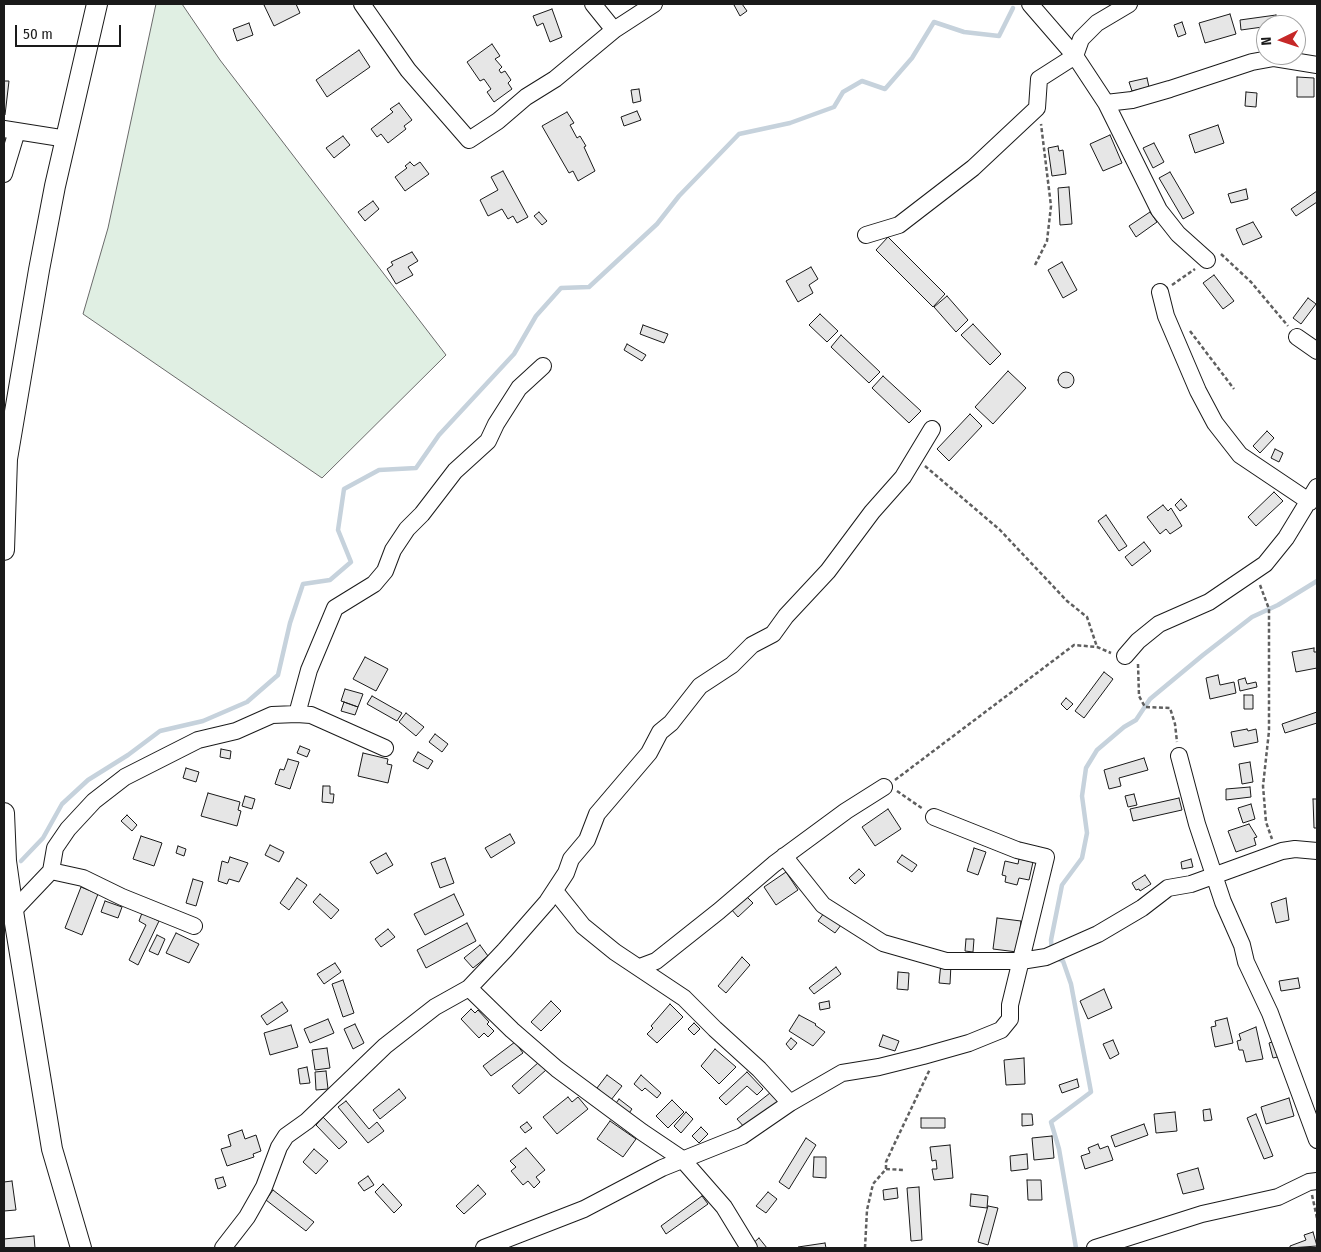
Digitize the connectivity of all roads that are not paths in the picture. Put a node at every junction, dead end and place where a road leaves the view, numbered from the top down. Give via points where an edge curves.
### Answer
1 (97, 4) edge
2 (362, 4) edge
3 (593, 4) edge
4 (654, 4) edge
5 (1030, 4) edge
6 (1129, 4) edge
7 (614, 30) junction
8 (1075, 56) junction
9 (1317, 65) edge
10 (1106, 103) junction
11 (10, 130) edge
12 (67, 139) junction
13 (4, 174) edge
14 (866, 236) dead end
15 (1207, 260) road end
16 (1160, 292) road end
17 (1297, 337) road end
18 (1317, 351) edge
19 (543, 366) dead end
20 (932, 429) dead end
21 (6, 458) edge
22 (1317, 487) edge
23 (1310, 502) junction
24 (4, 550) edge
25 (1124, 656) road end
26 (297, 714) junction
27 (385, 748) dead end
28 (1178, 756) road end
29 (884, 787) road end
30 (4, 812) edge
31 (934, 817) road end
32 (4, 835) edge
33 (1317, 850) edge
34 (784, 856) junction
35 (51, 871) junction
36 (1215, 874) junction
37 (555, 891) junction
38 (13, 911) junction
39 (194, 926) dead end
40 (1021, 962) junction
41 (640, 967) junction
42 (469, 988) junction
43 (790, 1103) junction
44 (1317, 1140) edge
45 (682, 1159) junction
46 (1313, 1182) edge
47 (81, 1248) edge
48 (223, 1248) edge
49 (484, 1248) edge
50 (749, 1248) edge
51 (1094, 1248) edge

1 - 12 main road
2 - 7 street via 408,70 469,140 526,97 555,80
3 - 7 street
4 - 7 street
5 - 8 street
6 - 8 street via 1097,23 1081,39
8 - 10 street
8 - 14 street via 1038,79 1037,108 973,168 899,224
9 - 10 street via 1274,58 1132,100
10 - 15 street via 1159,210 1178,234
11 - 12 street
11 - 13 street
12 - 21 main road via 55,186
16 - 23 street via 1166,316 1215,422 1240,455
17 - 18 street
19 - 26 street via 519,388 488,441 455,471 407,529 374,584 335,608 309,670
20 - 37 street via 903,477 872,512 828,572 773,634 752,645 732,665 700,686 660,732 650,753 598,814 587,840 571,859
21 - 24 main road
22 - 23 street
23 - 25 street via 1264,564 1209,602 1159,624
26 - 27 street via 311,715
26 - 35 street via 272,715 236,731 198,740 125,777 94,801 68,829 54,848
28 - 36 street
29 - 34 street
30 - 32 main road
31 - 40 street via 1009,847 1046,857
32 - 38 main road
33 - 36 street via 1294,849
34 - 40 street via 823,905 883,943 946,961
34 - 41 street via 687,938 656,961
35 - 38 street
35 - 39 street via 83,878
36 - 40 street via 1191,884 1168,888 1098,934 1046,957
36 - 44 street via 1246,962 1270,1013
37 - 41 street via 582,926
37 - 42 street
38 - 47 main road via 52,1149
40 - 43 street via 1010,1005 1010,1020 1001,1030 969,1043 879,1067 842,1073
41 - 43 street via 684,998
42 - 45 street via 557,1069
42 - 48 street via 435,1007 385,1046 307,1121 286,1136 264,1187 247,1217
43 - 45 street via 742,1136
45 - 49 street via 584,1209
45 - 50 street via 724,1207
46 - 51 street via 1278,1197 1202,1214

